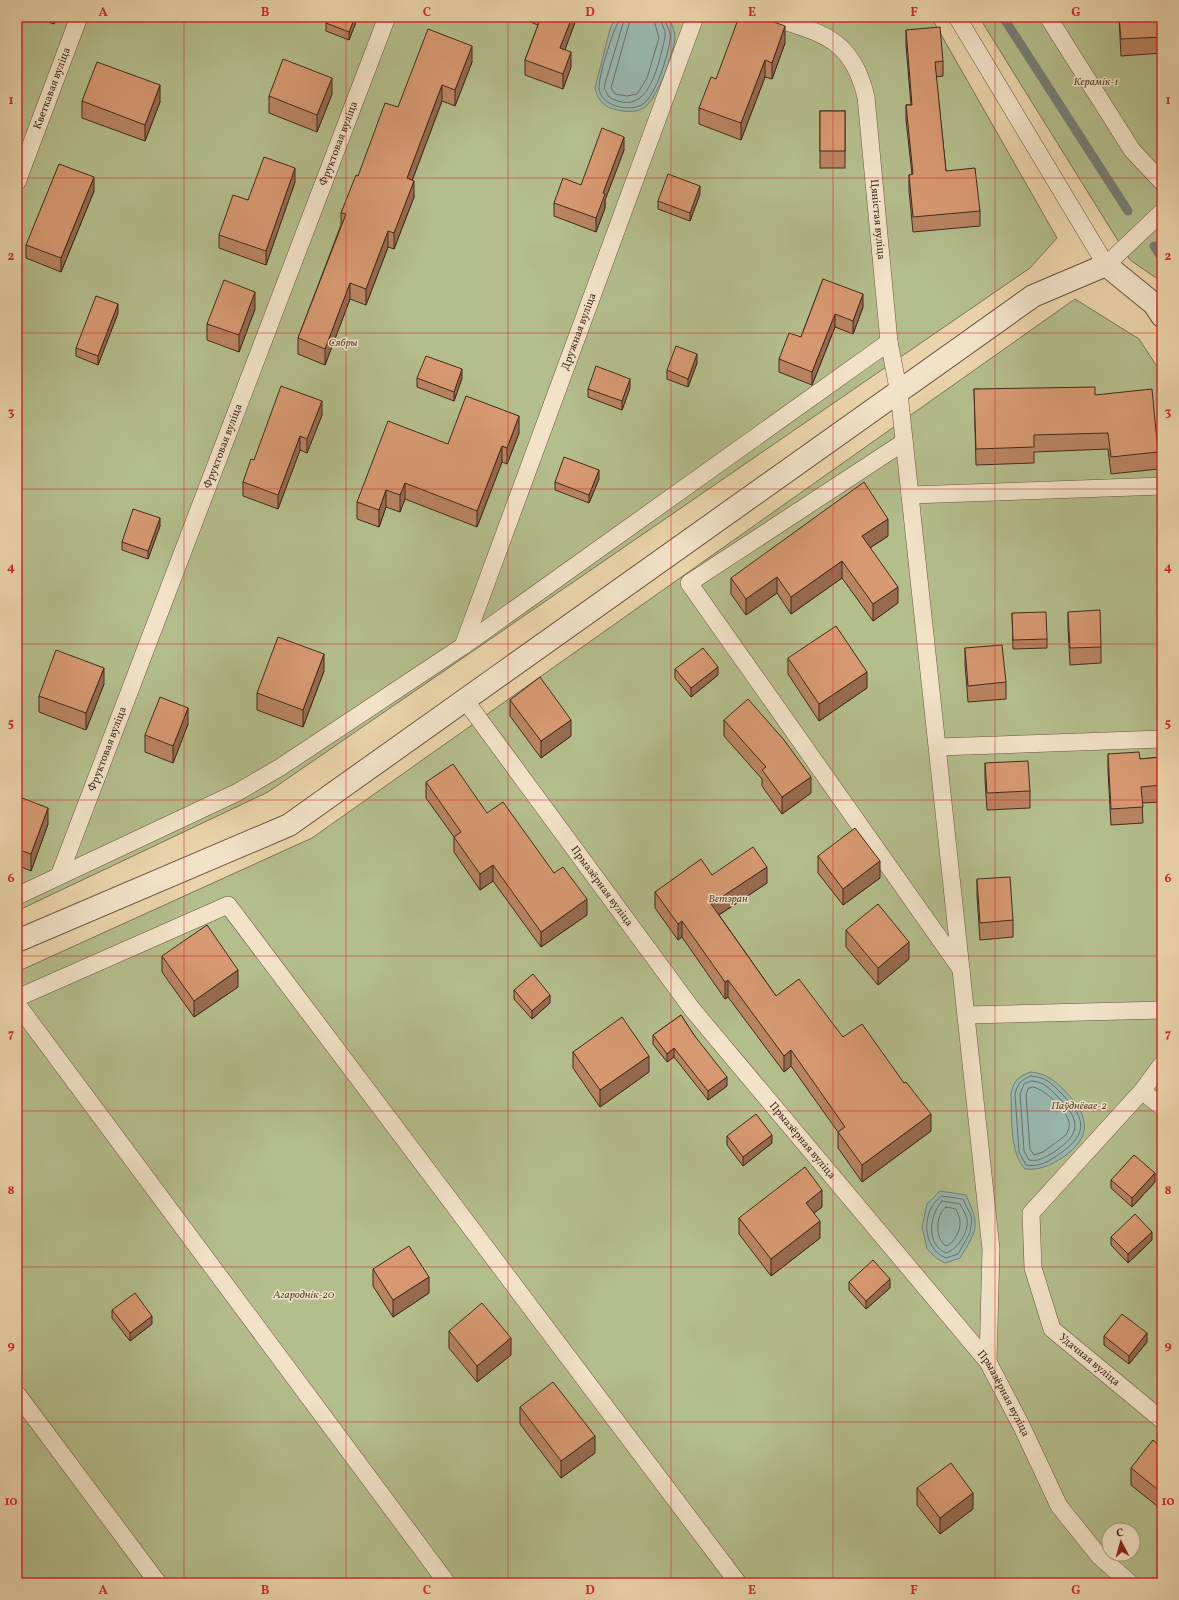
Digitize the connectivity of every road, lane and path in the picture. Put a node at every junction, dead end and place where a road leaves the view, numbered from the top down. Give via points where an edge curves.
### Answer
1 (79, 17) edge
2 (387, 17) edge
3 (695, 17) edge
4 (770, 17) edge
5 (957, 17) edge
6 (1048, 17) edge
7 (17, 182) edge
8 (1162, 182) edge
9 (1162, 212) edge
10 (1106, 265) junction
11 (1162, 316) edge
12 (889, 342) junction
13 (899, 393) junction
14 (904, 442) junction
15 (1162, 486) edge
16 (910, 495) junction
17 (463, 646) junction
18 (465, 700) junction
19 (1162, 739) edge
20 (938, 747) junction
21 (60, 876) junction
22 (17, 896) edge
23 (17, 941) edge
24 (962, 970) junction
25 (17, 998) edge
26 (17, 1004) edge
27 (1162, 1010) edge
28 (967, 1015) junction
29 (1162, 1064) edge
30 (1142, 1091) junction
31 (1162, 1107) edge
32 (988, 1362) junction
33 (17, 1394) edge
34 (1162, 1420) edge
35 (158, 1583) edge
36 (447, 1583) edge
37 (738, 1583) edge
38 (1130, 1583) edge

1 - 7 lane, Кветкавая вуліца
2 - 21 lane, Фруктовая вуліца
3 - 17 lane, Дружная вуліца
4 - 12 lane, Цяністая вуліца via 828,37 842,47 861,78 866,97
5 - 10 lane
6 - 8 lane via 1132,150
9 - 10 lane
10 - 11 street via 1154,304
10 - 13 street via 1033,296
12 - 13 lane, Цяністая вуліца
12 - 17 lane
13 - 14 lane, Цяністая вуліца
13 - 18 street
14 - 16 lane, Цяністая вуліца
14 - 24 lane via 689,583
15 - 16 lane
16 - 20 lane, Цяністая вуліца
17 - 21 lane via 279,768 236,793
18 - 23 street via 289,825
18 - 32 lane, Прыазёрная вуліца via 692,1009
19 - 20 lane
20 - 24 lane, Цяністая вуліца
21 - 22 lane
24 - 28 lane, Цяністая вуліца
25 - 37 lane via 228,904
26 - 36 lane
27 - 28 lane
28 - 32 lane, Цяністая вуліца via 991,1249
29 - 30 lane
30 - 31 lane
30 - 34 lane, Удачная вуліца via 1031,1213 1033,1268 1052,1329
32 - 38 lane, Прыазёрная вуліца via 1059,1506 1099,1556
33 - 35 lane

